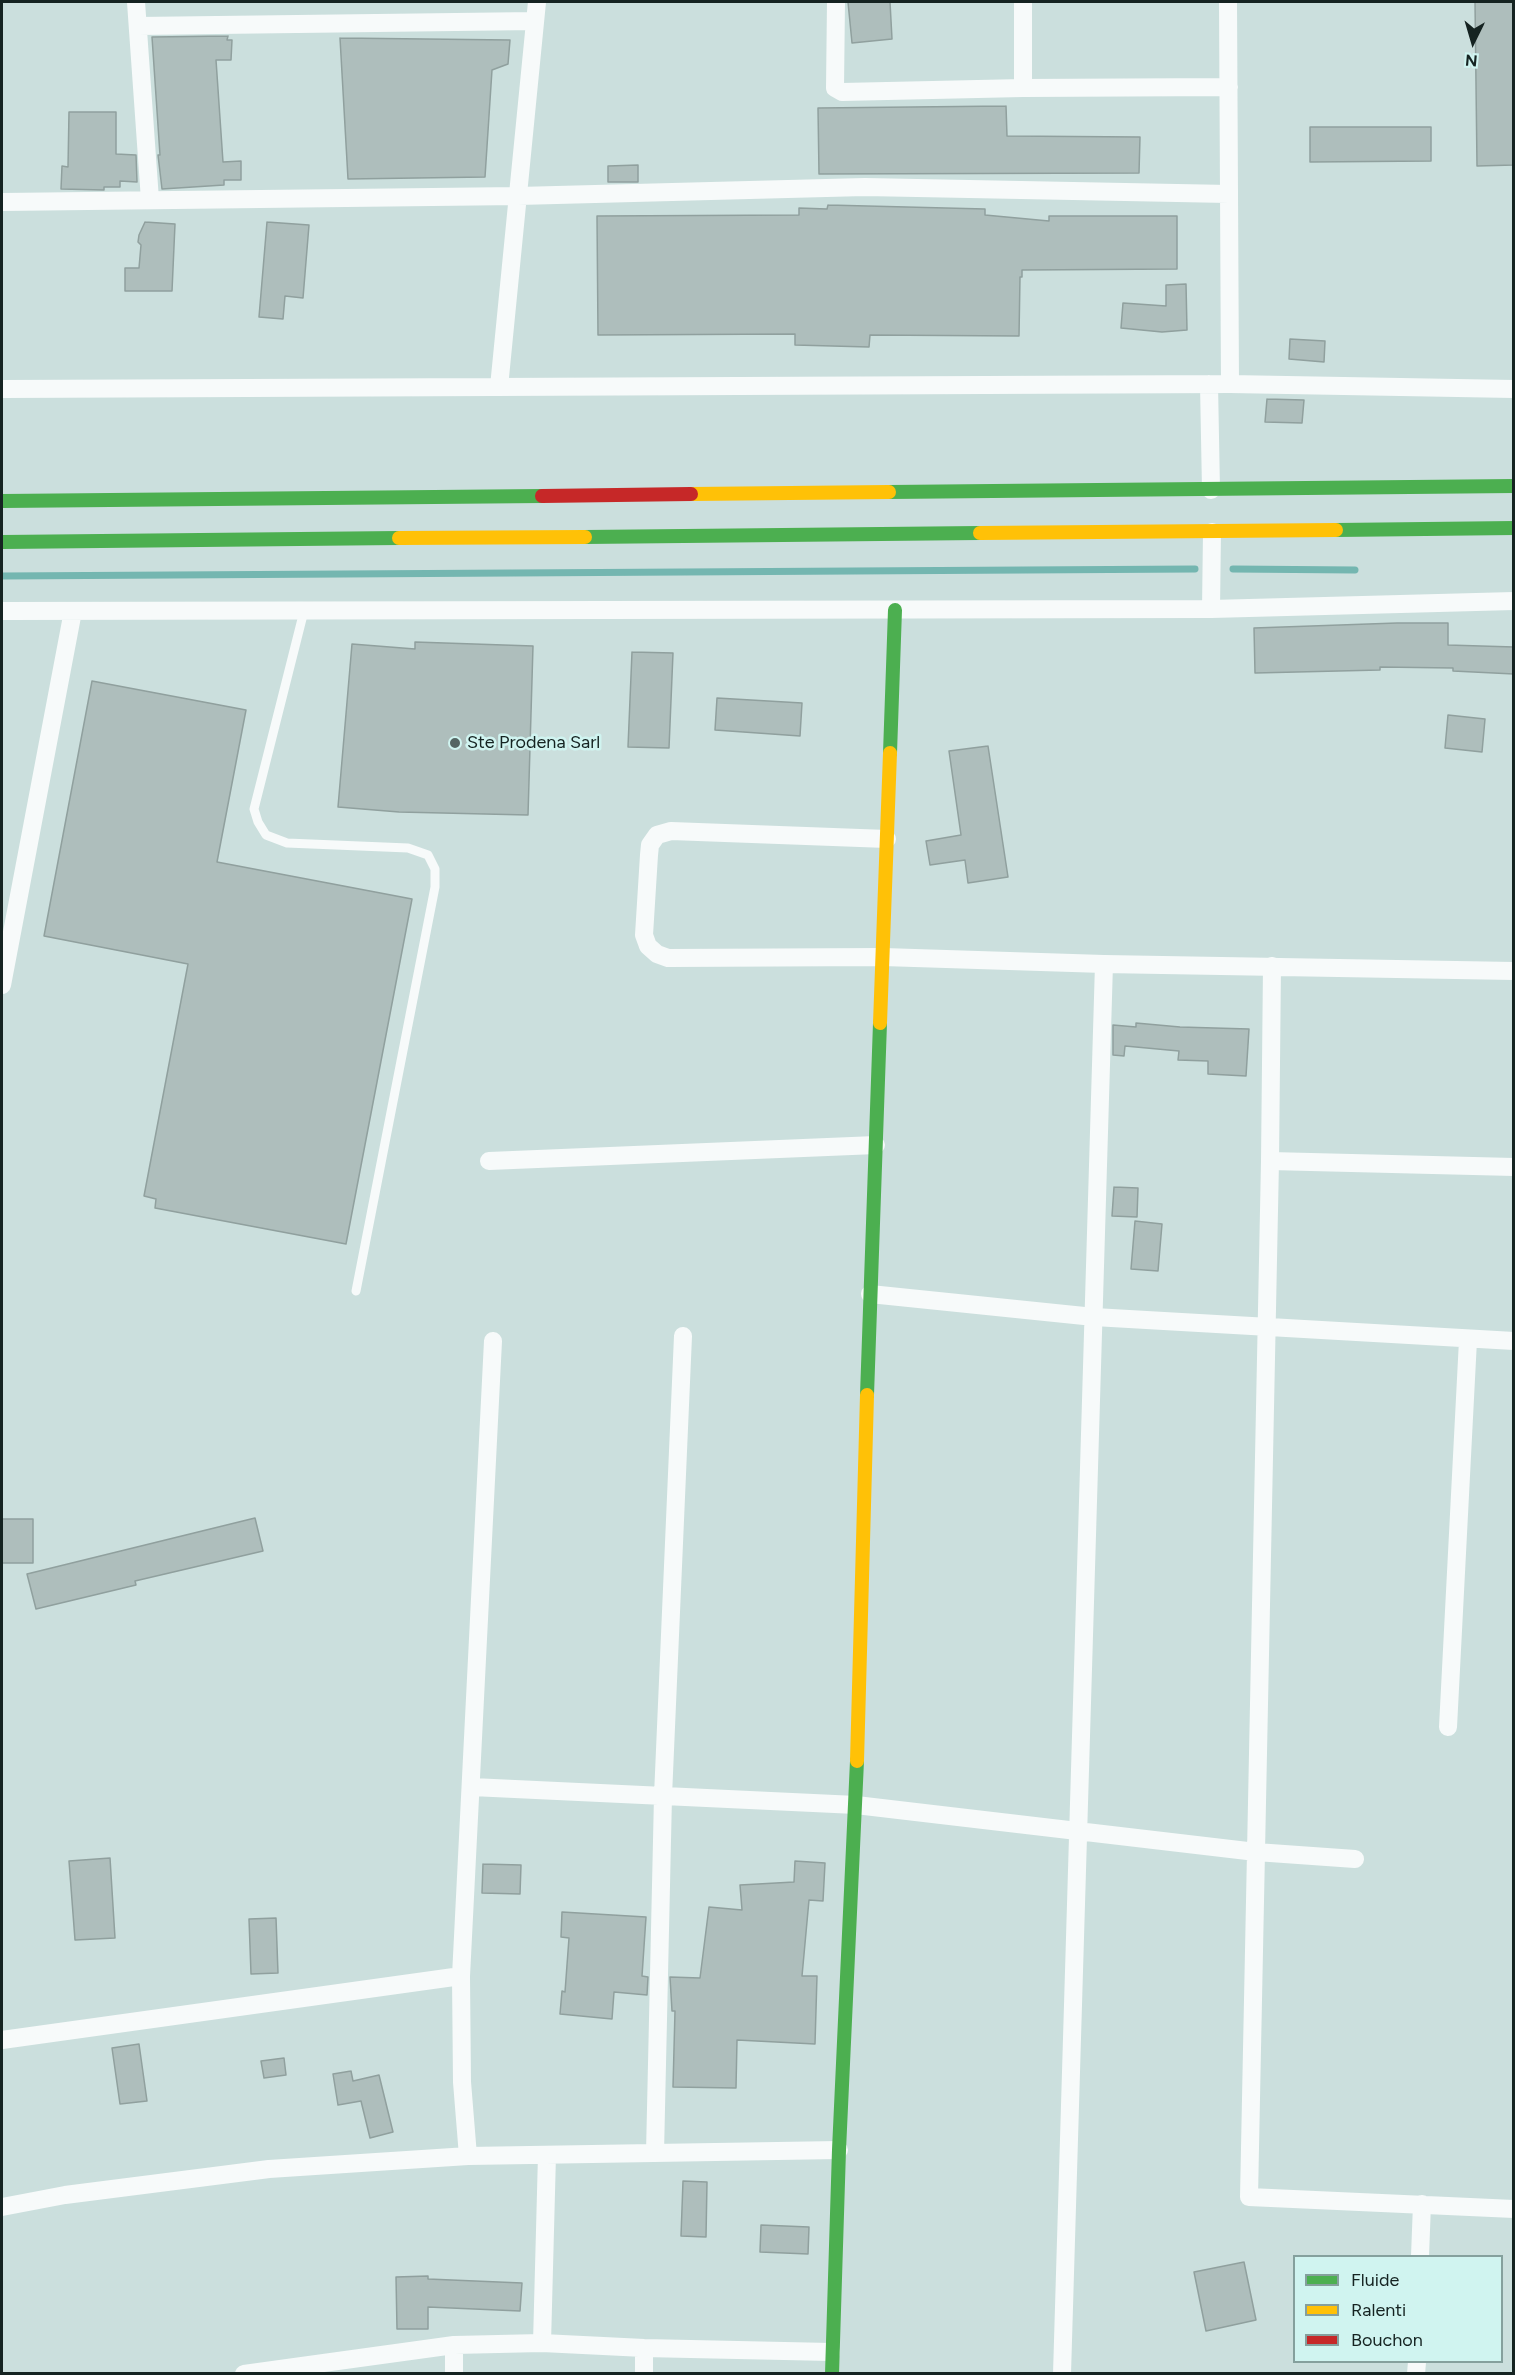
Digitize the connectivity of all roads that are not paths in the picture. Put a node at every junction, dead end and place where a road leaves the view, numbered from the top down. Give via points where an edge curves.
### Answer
1 (136, 2) edge
2 (537, 2) edge
3 (836, 2) edge
4 (1023, 2) edge
5 (1228, 2) edge
6 (535, 21) junction
7 (138, 26) junction
8 (1229, 87) junction
9 (1023, 88) junction
10 (1229, 194) junction
11 (518, 196) junction
12 (150, 200) junction
13 (2, 202) edge
14 (1209, 384) junction
15 (1230, 384) junction
16 (499, 387) junction
17 (2, 389) edge
18 (1514, 389) edge
19 (1514, 486) edge
20 (1210, 490) junction
21 (2, 501) edge
22 (1514, 528) edge
23 (1212, 532) junction
24 (2, 542) edge
25 (1514, 602) edge
26 (1210, 609) junction
27 (896, 610) junction
28 (2, 611) edge
29 (74, 611) junction
30 (304, 611) junction
31 (887, 839) junction
32 (883, 957) junction
33 (1104, 964) junction
34 (1272, 966) junction
35 (1514, 971) edge
36 (2, 985) edge
37 (876, 1145) junction
38 (489, 1161) dead end
39 (1270, 1161) junction
40 (1514, 1167) edge
41 (356, 1291) dead end
42 (870, 1294) junction
43 (1094, 1317) junction
44 (1267, 1326) junction
45 (683, 1336) dead end
46 (1468, 1340) junction
47 (493, 1341) dead end
48 (1514, 1341) edge
49 (1448, 1727) dead end
50 (472, 1786) junction
51 (663, 1796) junction
52 (856, 1805) junction
53 (1078, 1830) junction
54 (1256, 1852) junction
55 (1355, 1859) dead end
56 (461, 1976) junction
57 (2, 2040) edge
58 (839, 2150) junction
59 (655, 2153) junction
60 (547, 2155) junction
61 (468, 2156) junction
62 (1422, 2204) junction
63 (2, 2207) edge
64 (1514, 2209) edge
65 (1420, 2255) edge
66 (542, 2343) junction
67 (454, 2345) junction
68 (644, 2348) junction
69 (831, 2352) junction
70 (244, 2373) edge
71 (454, 2373) edge
72 (644, 2373) edge
73 (832, 2373) edge
74 (1062, 2373) edge

1 - 7 street
2 - 6 street
3 - 9 street via 838,91
4 - 9 street
5 - 8 street
6 - 7 street
6 - 11 street
7 - 12 street
8 - 9 street
8 - 10 street
10 - 11 street via 865,187
10 - 15 street
11 - 12 street
11 - 16 street
12 - 13 street
14 - 15 street
14 - 16 street
14 - 20 street
15 - 18 street
16 - 17 street
19 - 20 main road
20 - 21 main road
22 - 23 main road
23 - 24 main road
23 - 26 street
25 - 26 street
26 - 27 street
27 - 30 street
27 - 31 main road
28 - 29 street
29 - 30 street
29 - 36 street
30 - 41 lane via 254,809 258,822 266,835 287,843 408,848 428,855 435,869 435,887
31 - 32 main road
31 - 32 street via 671,831 657,835 650,846 644,935 648,946 668,958
32 - 33 street
32 - 37 main road
33 - 34 street
33 - 43 street
34 - 35 street
34 - 39 street
37 - 38 street
37 - 42 main road
39 - 40 street
39 - 44 street
42 - 43 street
42 - 52 main road
43 - 44 street
43 - 53 street
44 - 46 street
44 - 54 street
45 - 51 street
46 - 48 street
46 - 49 street
47 - 50 street
50 - 51 street
50 - 56 street
51 - 52 street
51 - 59 street
52 - 53 street
52 - 58 main road
53 - 54 street
53 - 74 street
54 - 55 street
54 - 62 street via 1249,2197
56 - 57 street
56 - 61 street via 462,2082
58 - 59 street
58 - 69 main road
59 - 60 street
60 - 61 street
60 - 66 street
61 - 63 street via 269,2169 65,2195
62 - 64 street
62 - 65 street
66 - 67 street
66 - 68 street
67 - 70 street
67 - 71 street
68 - 69 street
68 - 72 street
69 - 73 main road

